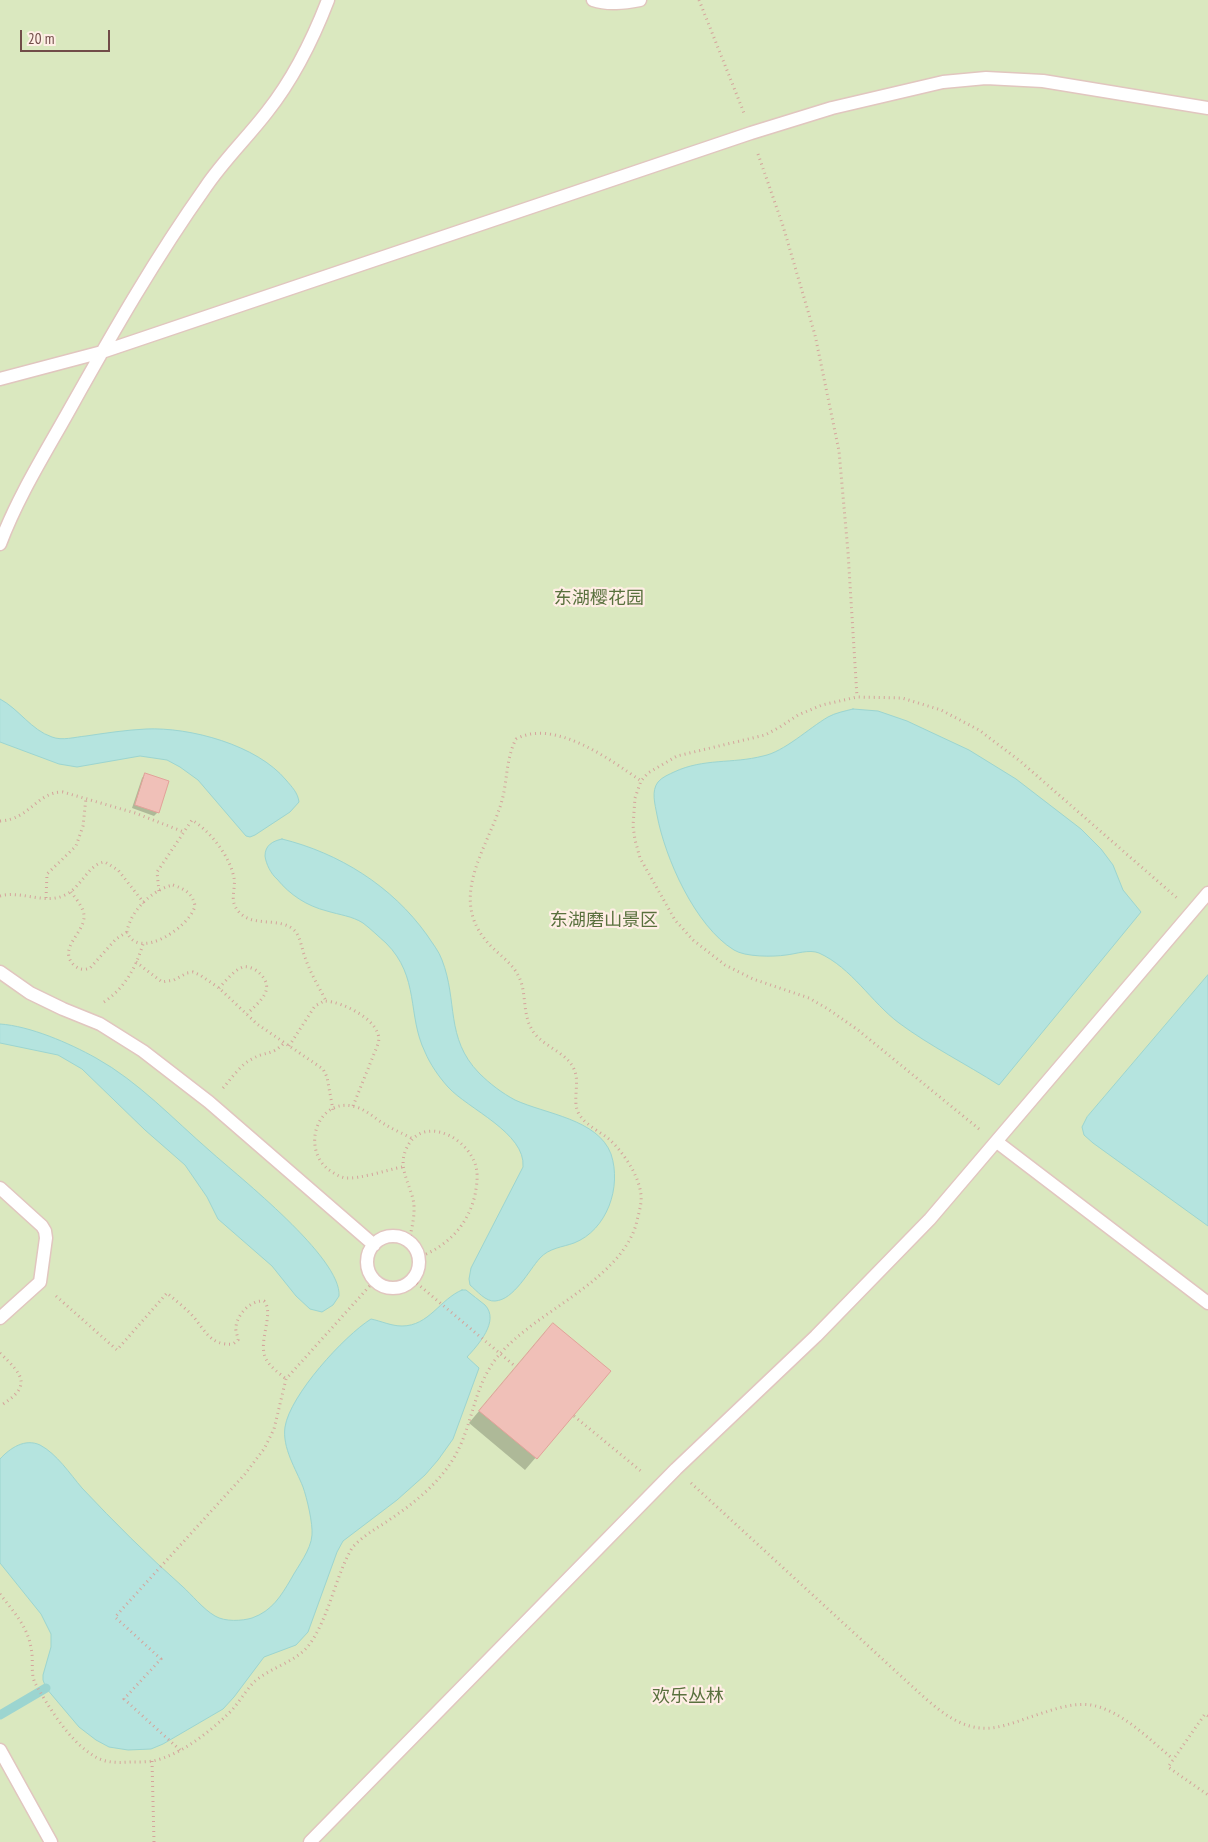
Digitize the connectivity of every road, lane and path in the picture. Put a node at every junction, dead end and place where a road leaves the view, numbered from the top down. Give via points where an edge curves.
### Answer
1 (328, 0) edge
2 (593, 0) edge
3 (640, 0) edge
4 (699, 0) edge
5 (1208, 108) edge
6 (751, 133) junction
7 (102, 352) junction
8 (0, 379) edge
9 (0, 544) edge
10 (857, 697) junction
11 (642, 781) junction
12 (86, 798) junction
13 (0, 821) edge
14 (184, 832) junction
15 (159, 891) junction
16 (71, 892) junction
17 (1208, 893) edge
18 (0, 896) edge
19 (46, 898) junction
20 (144, 903) junction
21 (1192, 911) junction
22 (127, 932) junction
23 (143, 944) junction
24 (136, 962) junction
25 (0, 972) edge
26 (219, 988) junction
27 (326, 1001) junction
28 (247, 1014) junction
29 (86, 1019) junction
30 (284, 1043) junction
31 (289, 1046) junction
32 (209, 1102) junction
33 (353, 1106) junction
34 (333, 1110) junction
35 (413, 1138) junction
36 (997, 1142) junction
37 (402, 1167) junction
38 (0, 1188) edge
39 (409, 1241) junction
40 (374, 1245) junction
41 (419, 1257) junction
42 (375, 1280) junction
43 (413, 1280) junction
44 (40, 1282) junction
45 (1208, 1303) edge
46 (0, 1318) edge
47 (0, 1353) edge
48 (500, 1354) junction
49 (516, 1367) dead end
50 (286, 1379) junction
51 (0, 1406) edge
52 (574, 1416) dead end
53 (676, 1469) junction
54 (659, 1487) junction
55 (0, 1594) edge
56 (1208, 1716) edge
57 (0, 1750) edge
58 (180, 1750) junction
59 (1173, 1759) junction
60 (152, 1761) junction
61 (1208, 1795) edge
62 (51, 1842) edge
63 (154, 1842) edge
64 (310, 1842) edge

1 - 7 lane via 320,22 285,86 192,206
2 - 3 lane via 625,3
4 - 6 path
5 - 6 lane via 1043,81 986,78 943,82 832,108
6 - 7 lane
6 - 10 path via 815,335 839,451
7 - 8 lane
7 - 9 lane via 11,514
10 - 11 path via 822,705 765,735 677,756
10 - 21 path via 902,698 941,710 979,730 1020,761
11 - 36 path via 635,798 633,826 640,858 675,920 693,940 725,965 828,1009
11 - 48 path via 580,744 559,737 530,734 516,739 507,763 501,804 470,885 475,925 519,976 530,1028 574,1068 578,1113 616,1146 633,1171 641,1195 635,1228 614,1260 580,1291 520,1334
12 - 13 path via 53,792 20,816
12 - 14 path
12 - 19 path via 80,838 71,852 47,874
14 - 15 path via 157,872
14 - 27 path via 192,820 207,832 224,854 234,878 234,902 243,916 285,925 295,931
15 - 20 path
15 - 23 path via 173,885 184,889 193,899 195,909 176,931
16 - 19 path via 57,898
16 - 20 path via 96,864 106,862 118,870
16 - 22 path via 84,917 70,949 70,960 77,968 90,968 116,939
17 - 21 lane
18 - 19 path via 12,894
20 - 22 path via 131,919
21 - 36 lane
22 - 23 path via 133,941
23 - 24 path
24 - 26 path via 162,982 193,972
24 - 29 path via 119,990 93,1009
25 - 29 lane via 30,992
26 - 28 path
26 - 28 path via 242,968 258,972 266,980 268,988
27 - 31 path via 315,1006
27 - 33 path via 357,1013 376,1028 379,1035 374,1056
28 - 30 path
29 - 32 lane via 143,1051
30 - 31 path
30 - 32 path via 277,1050 256,1056 244,1064
31 - 34 path via 319,1065 325,1073
32 - 40 lane
33 - 34 path
33 - 35 path
34 - 37 path via 321,1120 315,1132 316,1155 326,1168 345,1178
35 - 37 path via 405,1150
35 - 41 path via 434,1130 448,1134 470,1154 477,1177 473,1203 464,1223 448,1241
36 - 45 lane
36 - 53 lane via 930,1219 816,1336
37 - 39 path via 413,1205 414,1219
38 - 44 lane via 45,1231
39 - 40 lane via 392,1236 380,1239
39 - 41 lane
40 - 42 lane via 367,1262
41 - 43 lane via 419,1269
42 - 43 lane via 385,1287 397,1288
42 - 50 path
43 - 48 path
44 - 46 lane
44 - 50 path via 116,1350 168,1293 210,1338 231,1345 237,1342 236,1326 242,1312 249,1305 264,1300 268,1309 264,1353 271,1366
47 - 51 path via 17,1371 22,1386
48 - 49 path
48 - 58 path via 480,1388 469,1426 451,1464 413,1504 362,1537 352,1548 309,1644 296,1657 269,1671 253,1684 229,1714
50 - 58 path via 274,1429 264,1449 115,1617 161,1659 124,1699
52 - 54 path
53 - 54 lane
53 - 59 path via 950,1718 963,1724 991,1728 1063,1706 1089,1705 1119,1716
54 - 64 lane
55 - 60 path via 28,1635 35,1683 69,1733 91,1754 106,1762
56 - 59 path via 1205,1714
57 - 62 lane
58 - 60 path
59 - 61 path via 1168,1767
60 - 63 path

